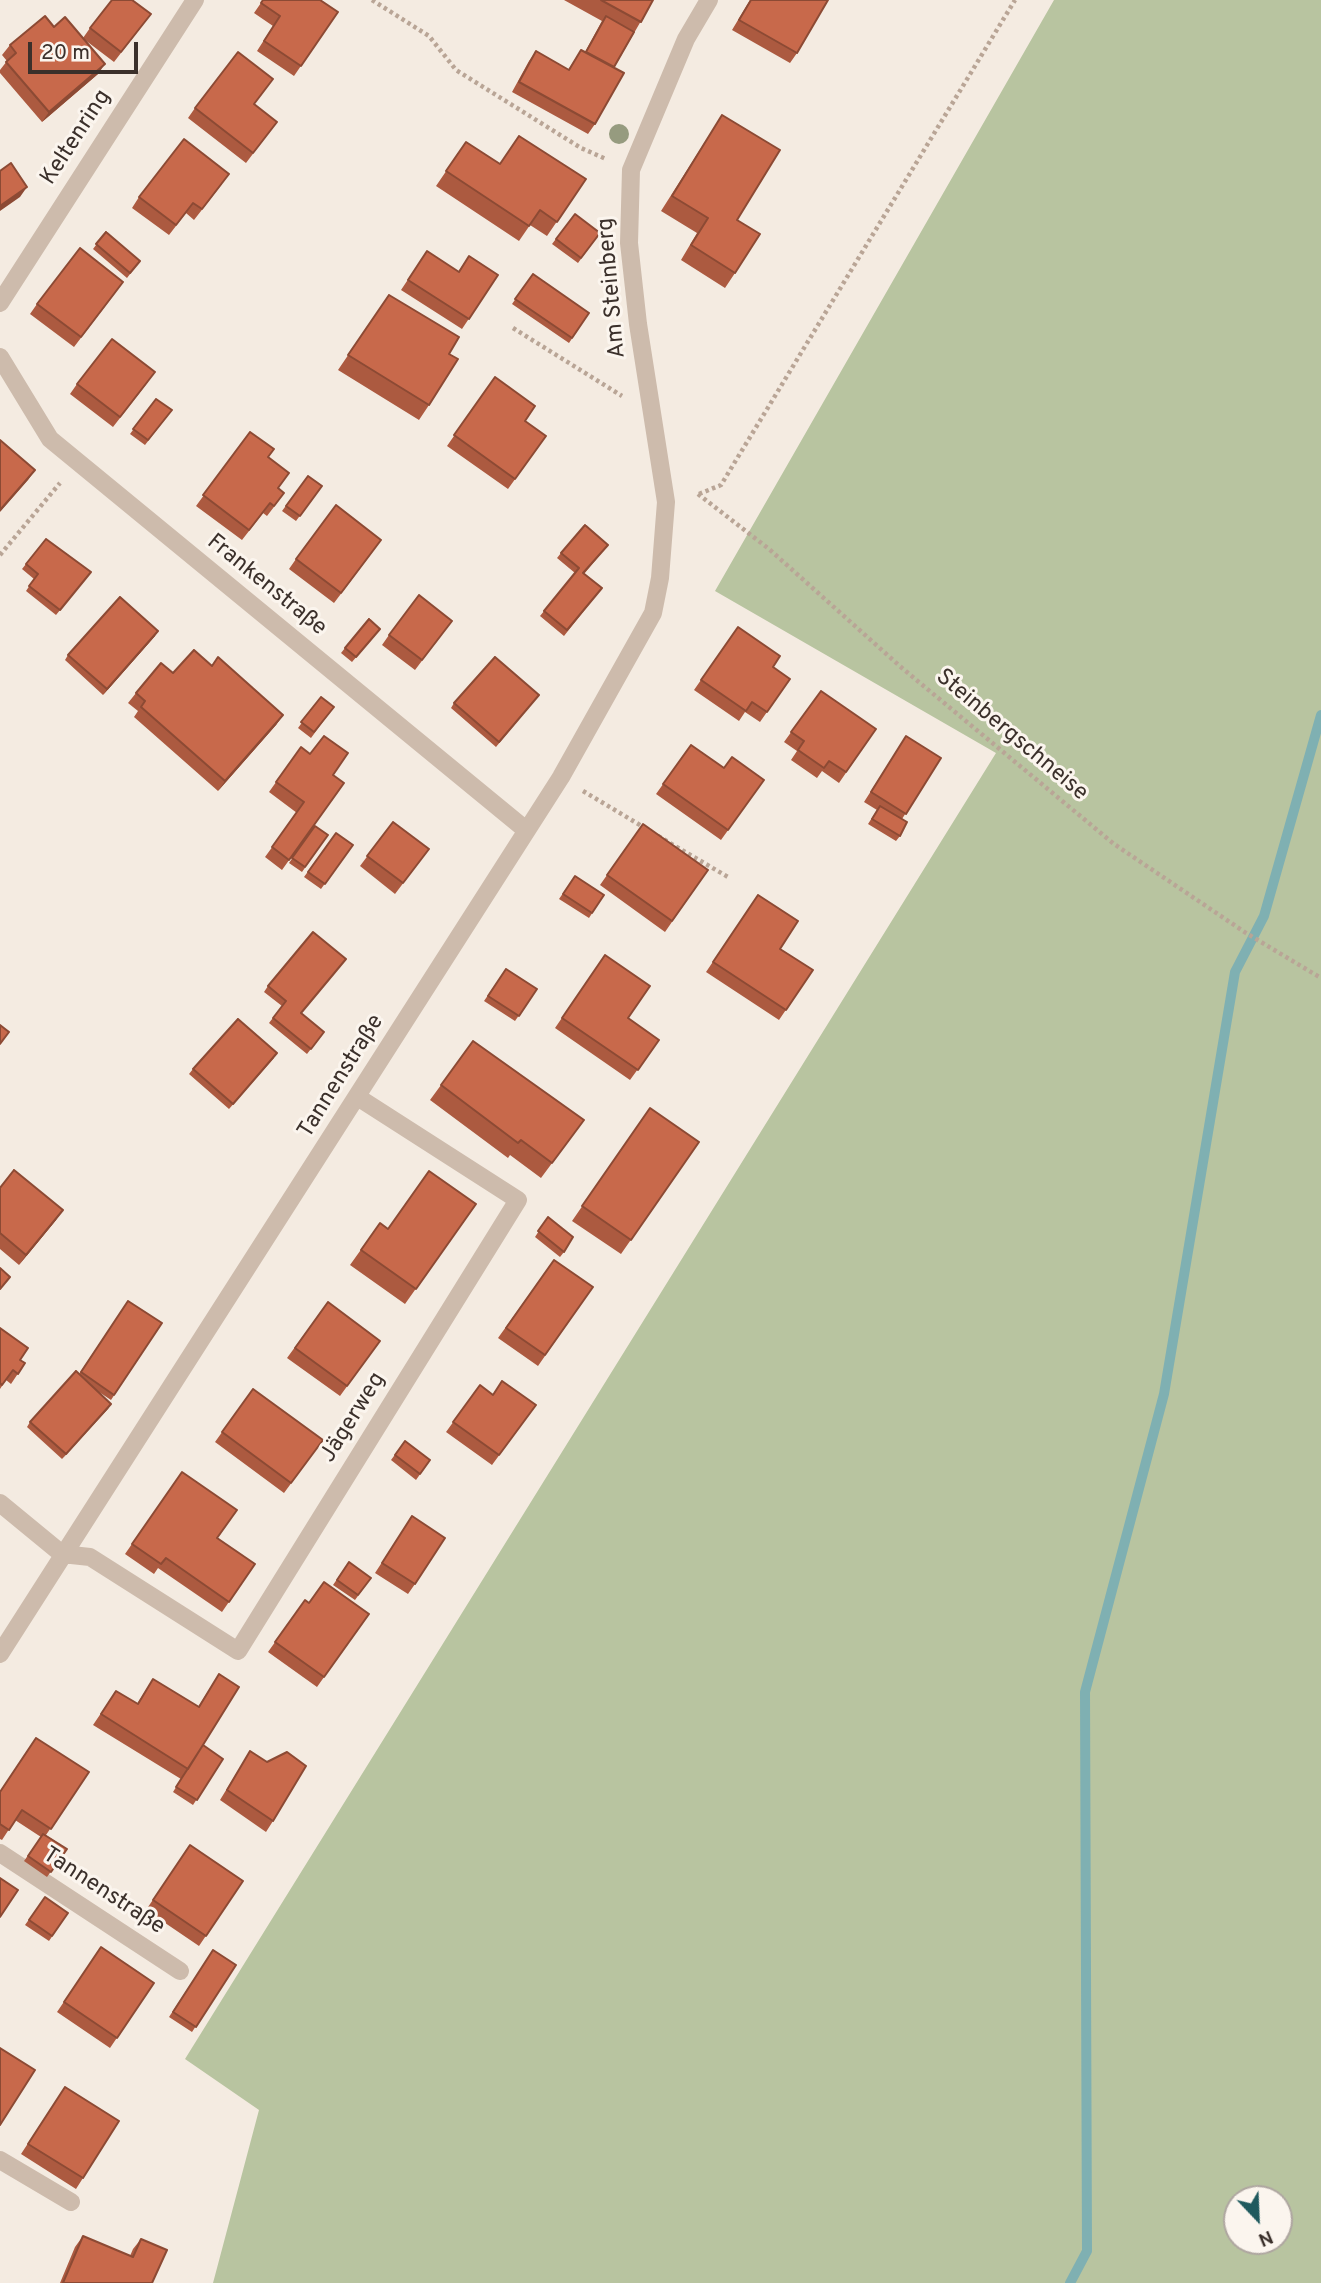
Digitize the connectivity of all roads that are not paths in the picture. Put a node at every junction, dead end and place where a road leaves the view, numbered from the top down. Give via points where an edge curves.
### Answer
1 (195, 0) edge
2 (709, 0) edge
3 (0, 303) edge
4 (0, 357) edge
5 (666, 502) joint
6 (526, 830) junction
7 (359, 1098) junction
8 (0, 1503) edge
9 (62, 1554) junction
10 (0, 1654) edge
11 (0, 1853) edge
12 (180, 1971) dead end
13 (0, 2160) edge
14 (71, 2202) dead end

1 - 3 street, Keltenring
2 - 5 street, Am Steinberg via 687,39 631,170 629,243
4 - 6 street, Frankenstraße via 50,439
5 - 6 street, Tannenstraße via 653,613
6 - 7 street, Tannenstraße
7 - 9 street, Tannenstraße
7 - 9 street, Jägerweg via 519,1200 238,1651 90,1558
8 - 9 street
9 - 10 street, Tannenstraße
11 - 12 street, Tannenstraße
13 - 14 street

